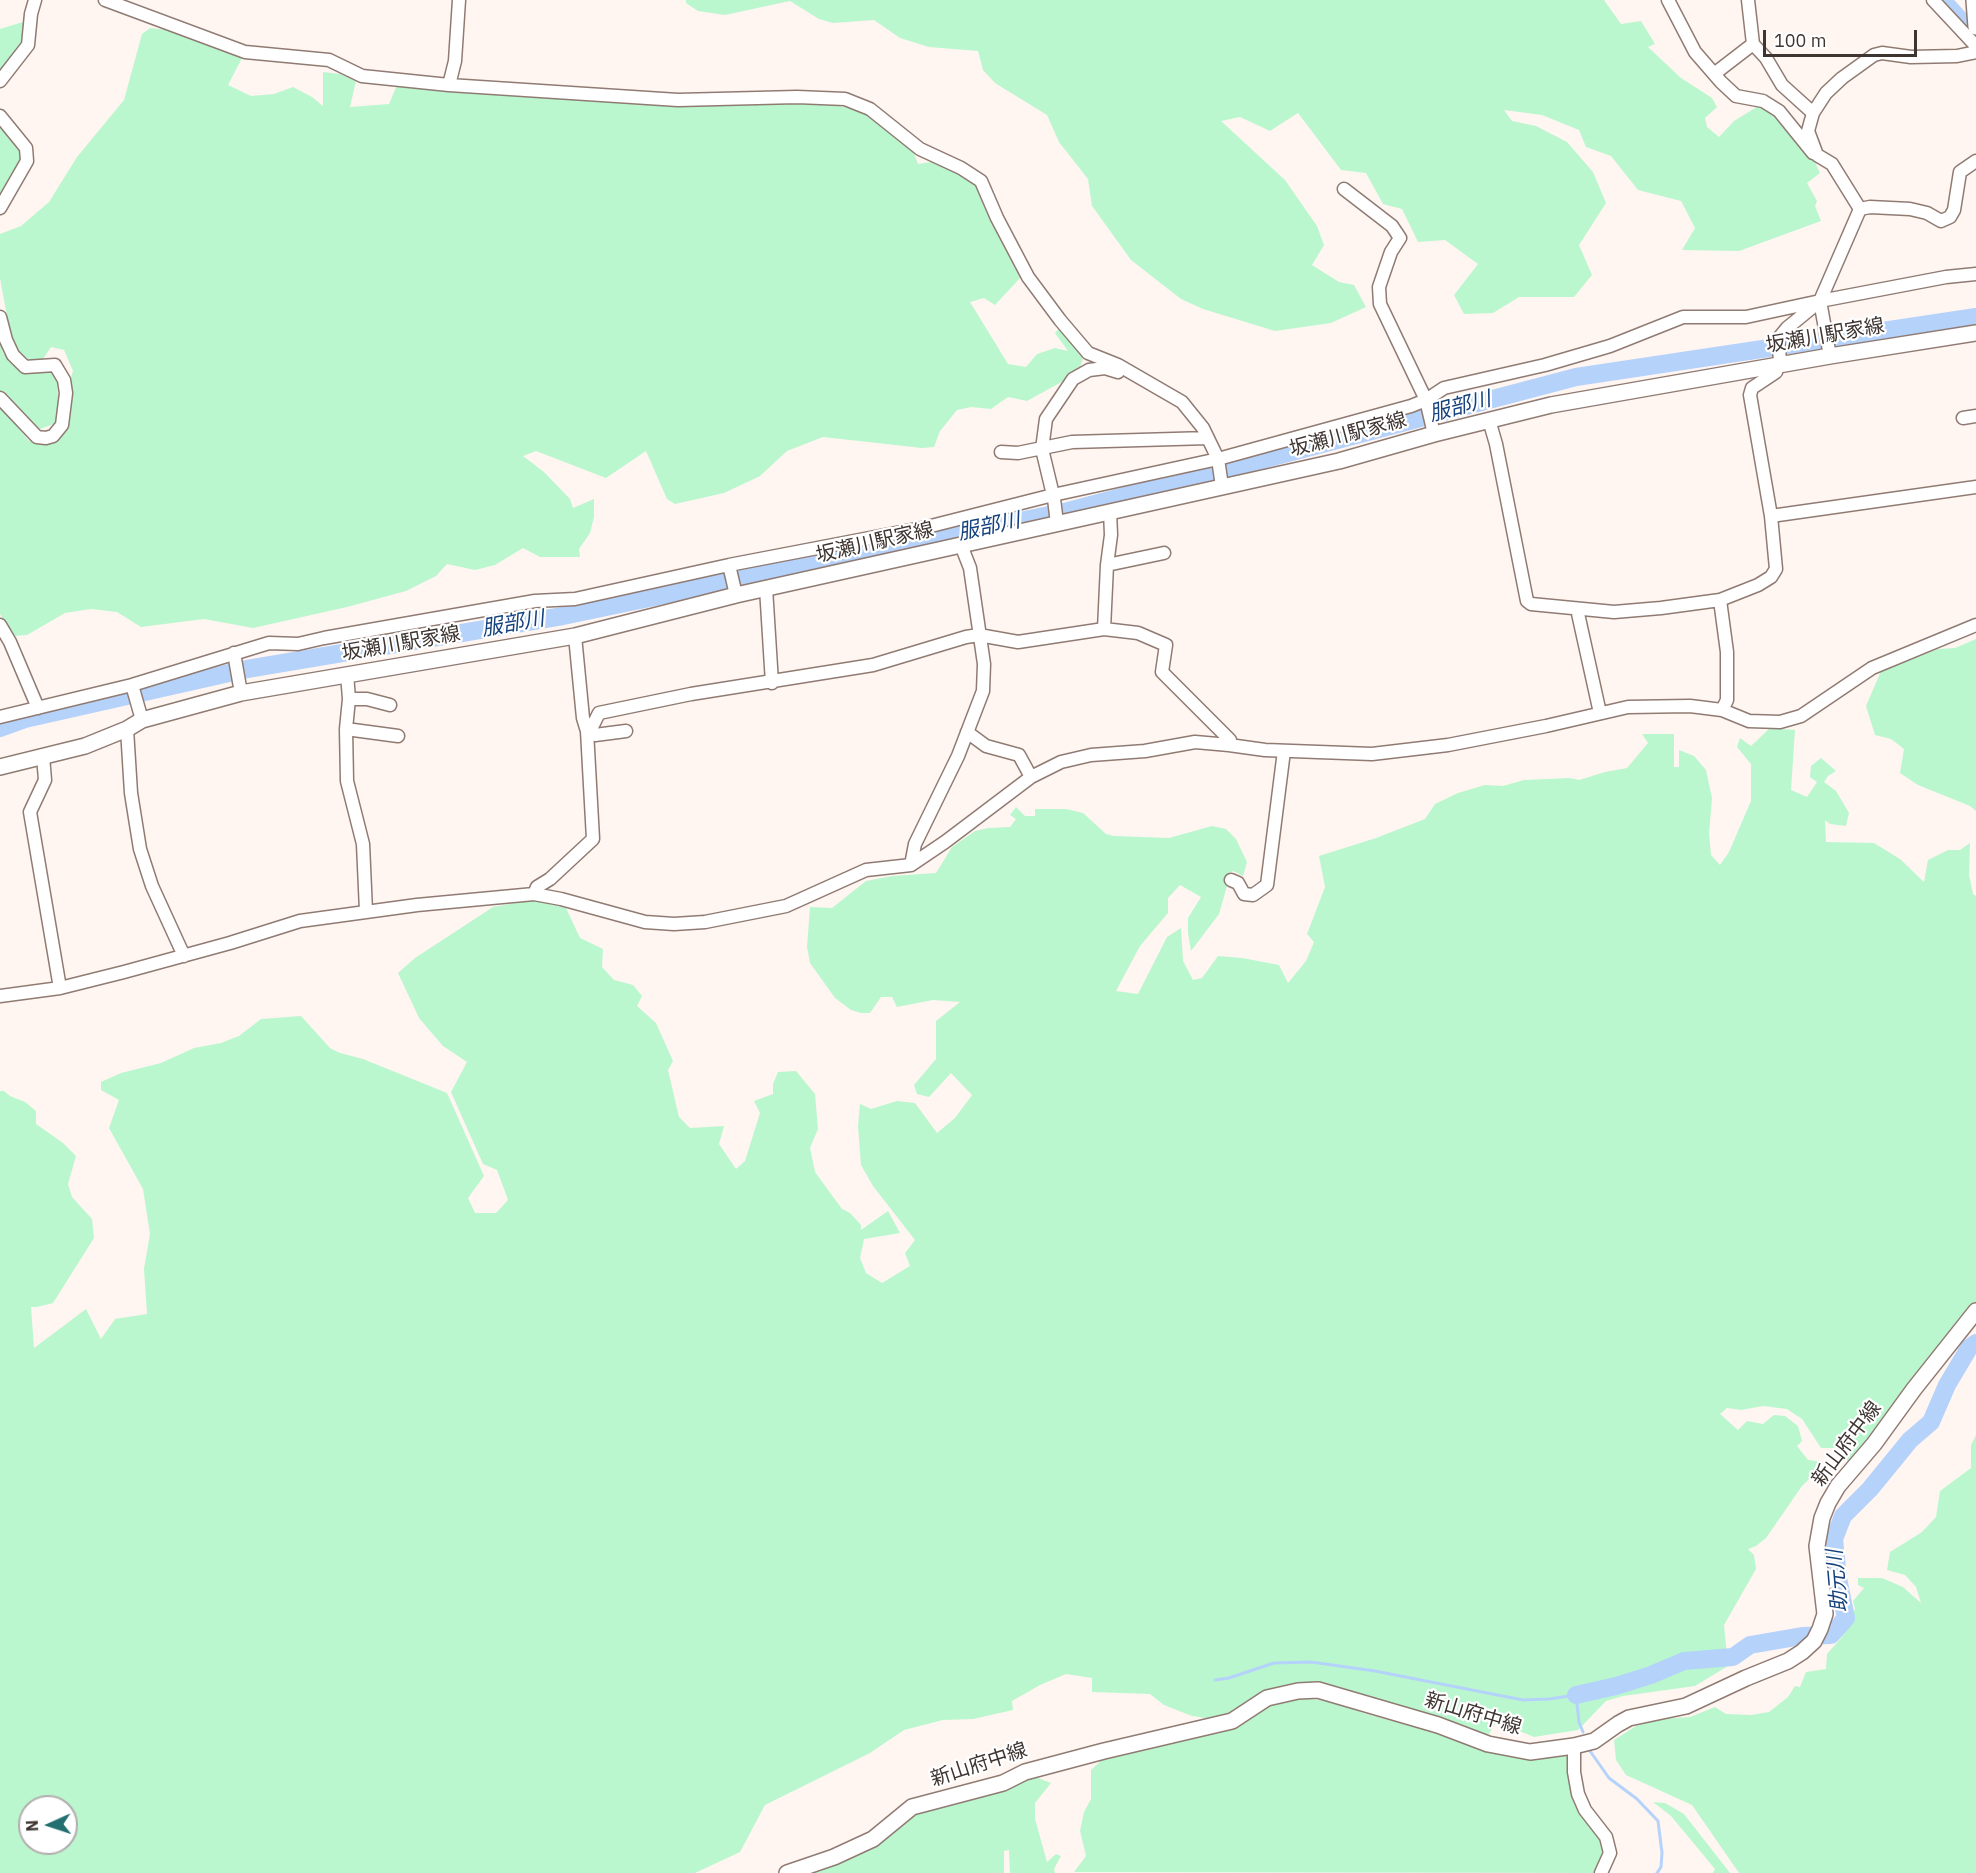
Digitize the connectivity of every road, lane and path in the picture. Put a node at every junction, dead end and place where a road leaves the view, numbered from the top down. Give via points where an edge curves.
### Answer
1 (35, 0) edge
2 (105, 0) edge
3 (459, 0) edge
4 (1668, 0) edge
5 (1748, 0) edge
6 (1933, 0) edge
7 (1974, 0) edge
8 (1976, 27) edge
9 (1753, 44) junction
10 (1976, 46) edge
11 (1976, 52) edge
12 (1714, 74) junction
13 (0, 81) edge
14 (449, 86) junction
15 (1813, 113) junction
16 (0, 116) edge
17 (1816, 155) junction
18 (1976, 161) edge
19 (1344, 189) dead end
20 (0, 208) edge
21 (1860, 209) junction
22 (1976, 274) edge
23 (1820, 300) junction
24 (0, 317) edge
25 (1976, 333) edge
26 (1829, 352) junction
27 (1778, 361) junction
28 (1139, 377) junction
29 (0, 398) edge
30 (1426, 404) junction
31 (1976, 416) edge
32 (1963, 418) dead end
33 (1489, 420) junction
34 (1433, 430) junction
35 (1208, 438) junction
36 (1042, 449) junction
37 (1001, 453) dead end
38 (1218, 462) junction
39 (1222, 484) junction
40 (1976, 487) edge
41 (1054, 497) junction
42 (1110, 511) junction
43 (1771, 516) junction
44 (1057, 521) junction
45 (961, 545) junction
46 (1164, 554) dead end
47 (729, 565) junction
48 (1107, 565) junction
49 (766, 588) junction
50 (735, 591) junction
51 (1720, 600) junction
52 (1577, 609) junction
53 (1976, 625) edge
54 (0, 626) edge
55 (1104, 629) junction
56 (979, 635) junction
57 (575, 636) junction
58 (234, 656) junction
59 (347, 674) junction
60 (772, 683) junction
61 (132, 686) junction
62 (241, 689) junction
63 (349, 699) junction
64 (390, 705) dead end
65 (38, 708) junction
66 (1722, 710) junction
67 (1600, 713) junction
68 (140, 714) junction
69 (0, 717) edge
70 (127, 729) junction
71 (346, 729) junction
72 (587, 731) junction
73 (626, 731) dead end
74 (967, 732) junction
75 (398, 736) dead end
76 (1230, 745) junction
77 (1284, 752) junction
78 (43, 756) junction
79 (0, 767) edge
80 (1030, 777) junction
81 (911, 864) junction
82 (1232, 880) dead end
83 (534, 894) junction
84 (366, 911) junction
85 (184, 956) junction
86 (60, 988) junction
87 (0, 996) edge
88 (1976, 1311) edge
89 (1574, 1746) junction
90 (787, 1873) edge
91 (1601, 1873) edge

1 - 13 street via 28,45
2 - 14 street via 245,52 329,60 362,76
3 - 14 street via 455,61
4 - 12 street via 1695,52
5 - 9 street
6 - 10 street
7 - 8 main road
9 - 12 street
9 - 15 street via 1782,85
11 - 15 street via 1923,57 1882,52 1842,78
12 - 17 street via 1736,96 1763,101 1779,111
14 - 28 street via 678,100 845,99 870,109 920,149 981,181 1028,276 1060,320 1088,353
15 - 17 street via 1808,131
16 - 20 street via 26,148 27,161
17 - 21 street via 1832,164
18 - 21 street via 1960,171 1954,210 1941,221 1910,209
19 - 30 street via 1392,226 1400,237 1379,287 1380,304
21 - 23 street
22 - 23 street
23 - 26 street
23 - 27 street via 1778,339
23 - 30 street via 1746,317 1683,317 1610,346 1444,388
24 - 29 street via 13,355 25,367 55,364 66,393 62,425 53,436 37,438
25 - 26 main road, 坂瀬川駅家線
26 - 27 main road, 坂瀬川駅家線
27 - 33 main road, 坂瀬川駅家線
27 - 43 street via 1776,372 1752,388 1750,395
28 - 35 street via 1182,402
28 - 36 street via 1106,368 1089,370 1073,379 1046,419
30 - 34 street
30 - 38 street
31 - 32 street
33 - 34 main road, 坂瀬川駅家線
33 - 52 street via 1527,601 1539,606
34 - 39 main road, 坂瀬川駅家線 via 1339,461
35 - 36 street via 1072,442
35 - 38 street
36 - 37 street
36 - 41 street
38 - 39 street
38 - 41 street
39 - 42 main road, 坂瀬川駅家線
40 - 43 street
41 - 44 street
41 - 47 street via 927,527
42 - 44 main road, 坂瀬川駅家線
42 - 48 street
43 - 51 street via 1776,569 1758,585
44 - 45 main road, 坂瀬川駅家線
45 - 49 main road, 坂瀬川駅家線
45 - 56 street via 969,568
46 - 48 street
47 - 50 street
47 - 58 street via 575,599 535,601 298,644 269,643
48 - 55 street
49 - 50 main road, 坂瀬川駅家線
49 - 60 street
50 - 57 main road, 坂瀬川駅家線
51 - 52 street via 1614,612
51 - 66 street via 1727,652 1727,700
52 - 67 street
53 - 66 street via 1872,668 1801,716 1780,722 1749,721
54 - 65 street
55 - 56 street via 1018,642
55 - 76 street via 1138,633 1166,645 1162,672 1230,740
56 - 60 street via 873,665
56 - 74 street via 983,691
57 - 59 main road, 坂瀬川駅家線
57 - 72 street
58 - 61 street
58 - 62 street
59 - 62 main road, 坂瀬川駅家線
59 - 63 street
60 - 72 street via 691,694 599,713
61 - 65 street
61 - 68 street
62 - 68 main road, 坂瀬川駅家線
63 - 64 street
63 - 71 street
65 - 69 street
66 - 67 street via 1659,705
67 - 77 street via 1437,746 1372,754
68 - 70 main road, 坂瀬川駅家線
70 - 78 main road, 坂瀬川駅家線 via 84,746
70 - 85 street via 140,849
71 - 75 street
71 - 84 street via 347,782 363,844
72 - 73 street via 595,735
72 - 83 street via 593,839 537,887
74 - 80 street via 986,746 1019,755
74 - 81 street via 915,844
76 - 77 street
76 - 80 street via 1196,742 1091,755 1061,762
77 - 82 street via 1267,885 1253,895 1244,894
78 - 79 main road, 坂瀬川駅家線
78 - 86 street via 45,780 30,812
80 - 81 street
81 - 83 street via 867,870 786,906 705,922 645,922
83 - 84 street
84 - 85 street via 300,921
85 - 86 street
86 - 87 street
88 - 89 main road, 新山府中線 via 1828,1503 1817,1546 1825,1614 1817,1635 1802,1652 1686,1706 1629,1718 1594,1741
89 - 90 main road, 新山府中線 via 1530,1752 1515,1750 1318,1690 1298,1691 1267,1698 1232,1722 1025,1772 1003,1783 912,1808 873,1839
89 - 91 street via 1578,1794 1606,1837 1610,1853

